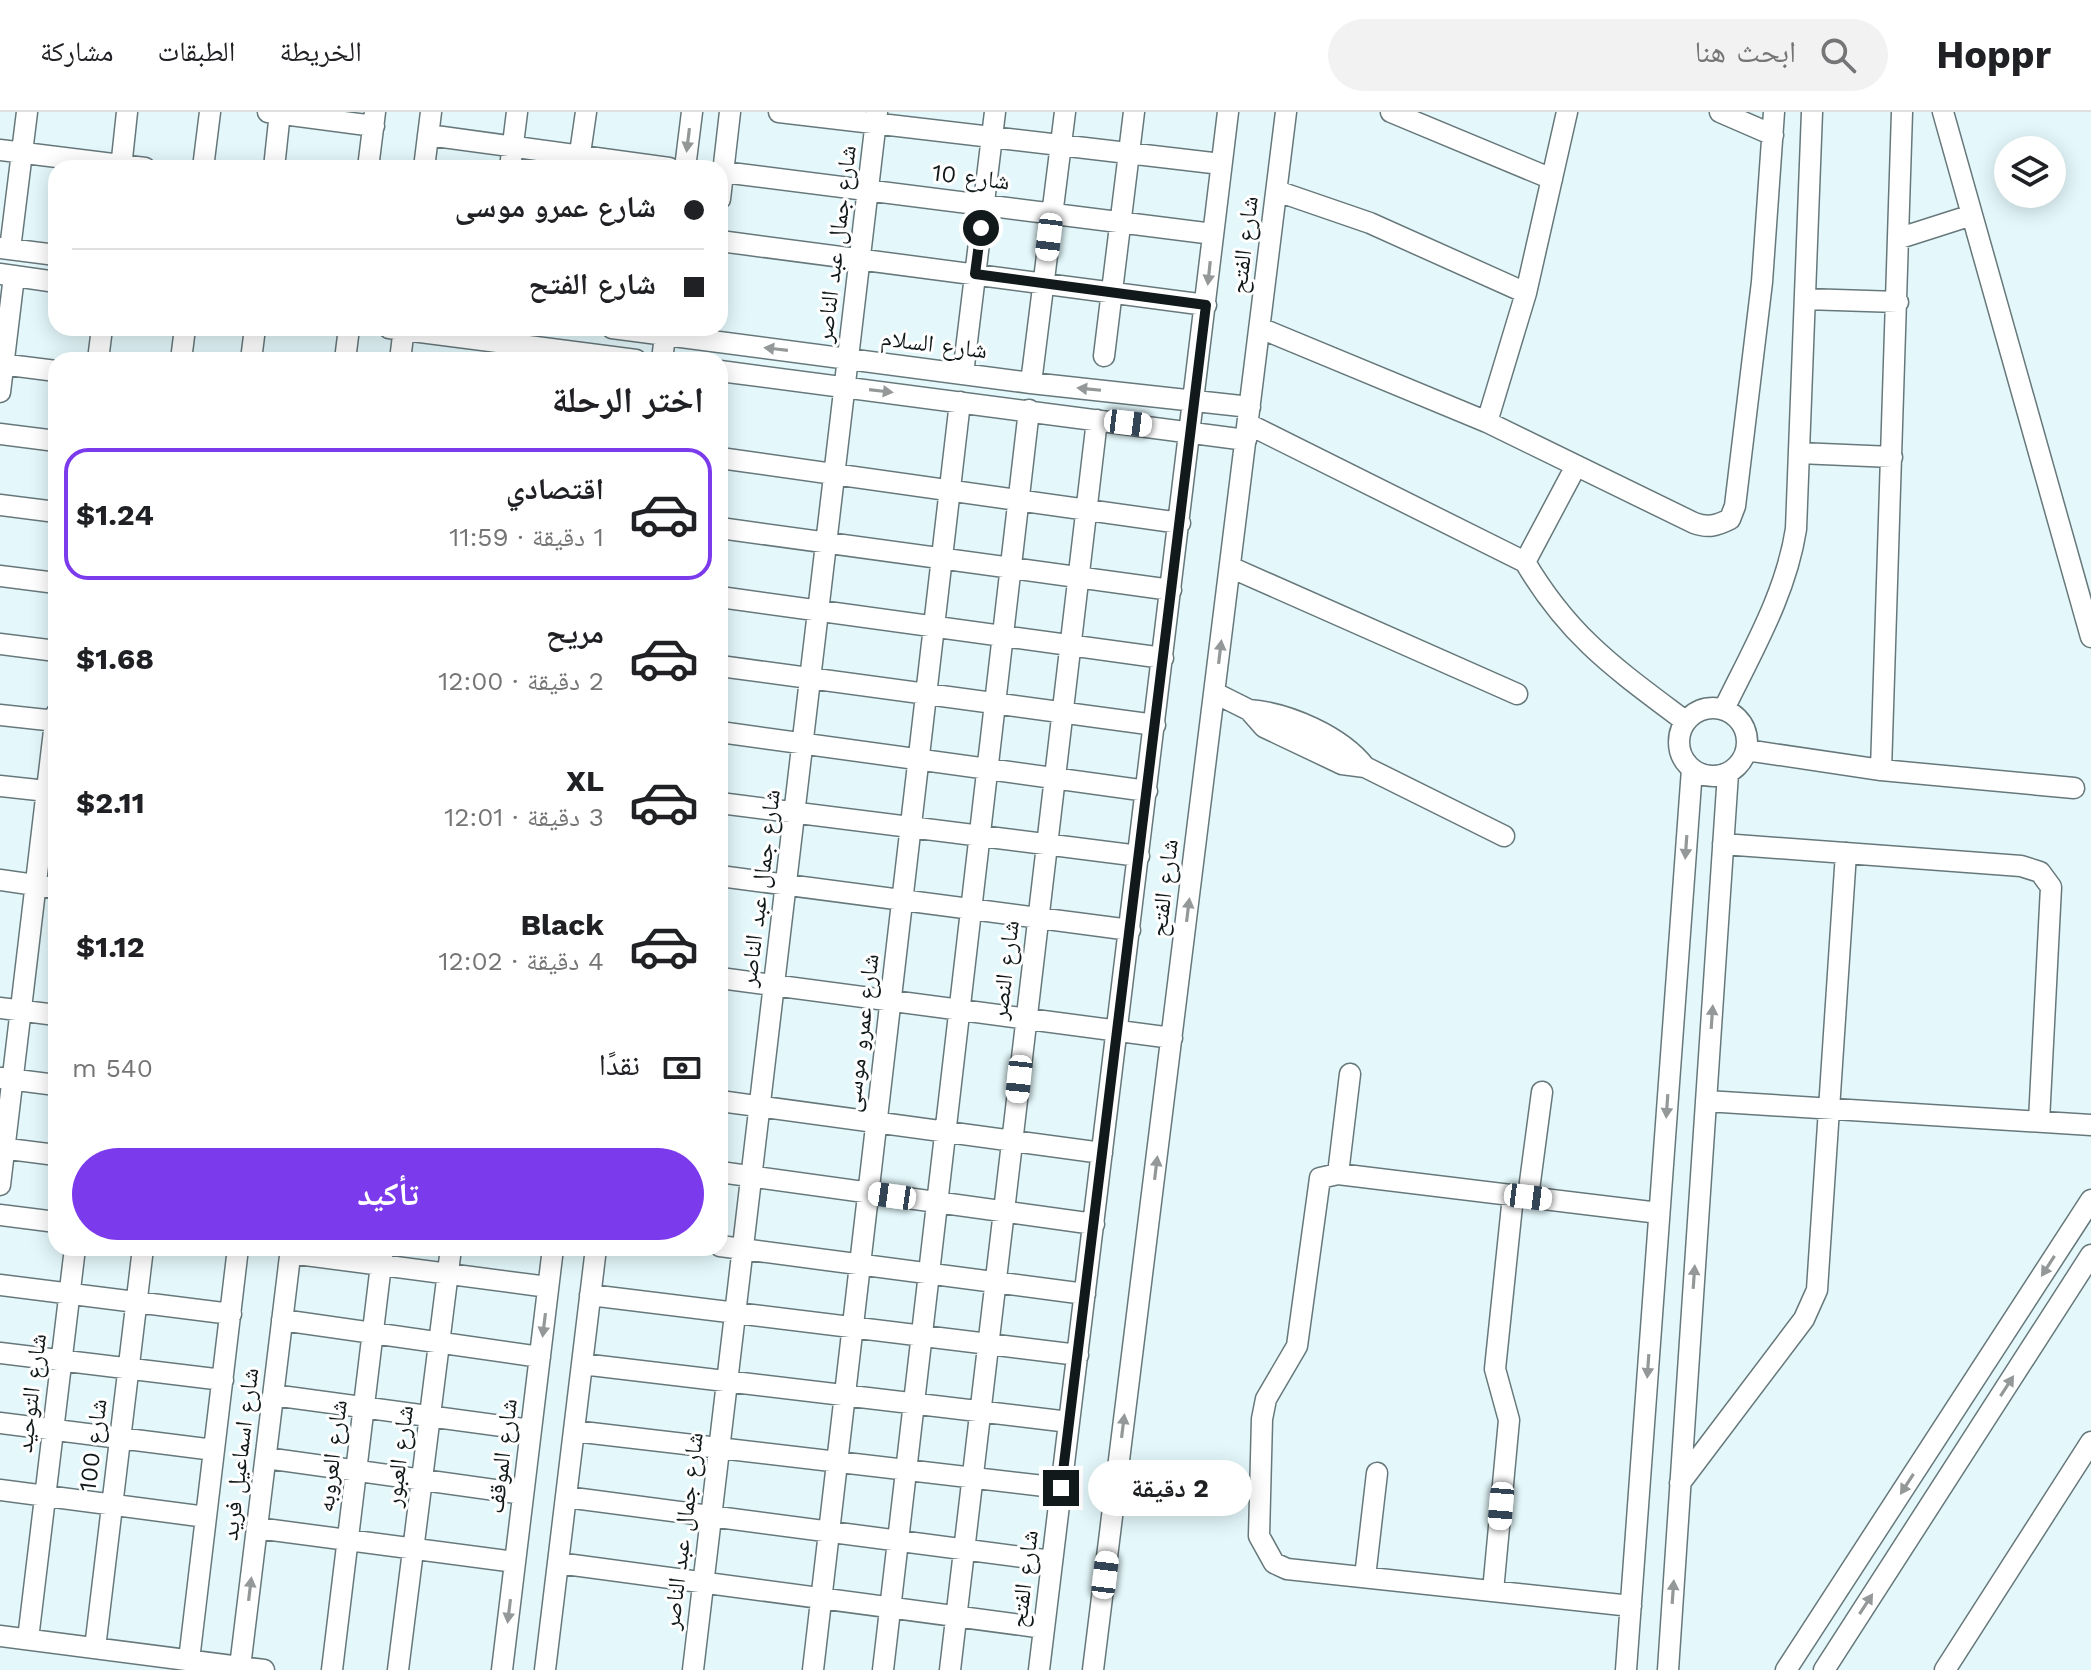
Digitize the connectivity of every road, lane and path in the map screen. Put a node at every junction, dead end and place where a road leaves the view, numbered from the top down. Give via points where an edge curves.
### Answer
1 (27, 112) edge
2 (127, 112) edge
3 (210, 112) edge
4 (431, 112) edge
5 (517, 112) edge
6 (586, 112) edge
7 (692, 112) edge
8 (730, 112) edge
9 (779, 112) edge
10 (995, 112) edge
11 (1065, 112) edge
12 (1134, 112) edge
13 (1228, 112) edge
14 (1286, 112) edge
15 (1391, 112) edge
16 (1567, 112) edge
17 (1720, 112) edge
18 (1774, 112) edge
19 (1812, 112) edge
20 (1902, 112) edge
21 (1943, 112) edge
22 (276, 113) edge
23 (877, 118) edge
24 (374, 119) edge
25 (428, 135) junction
26 (1773, 135) junction
27 (992, 137) junction
28 (1061, 145) junction
29 (512, 147) junction
30 (0, 150) edge
31 (22, 153) junction
32 (1129, 154) junction
33 (75, 160) edge
34 (122, 160) edge
35 (204, 160) edge
36 (274, 160) edge
37 (369, 160) edge
38 (425, 160) edge
39 (511, 160) edge
40 (570, 160) edge
41 (579, 160) edge
42 (686, 160) edge
43 (724, 160) edge
44 (1221, 164) junction
45 (728, 173) edge
46 (1552, 179) junction
47 (868, 191) junction
48 (1277, 191) junction
49 (984, 205) junction
50 (1052, 214) junction
51 (1972, 215) junction
52 (1121, 222) junction
53 (1213, 234) junction
54 (1900, 238) junction
55 (728, 242) edge
56 (5, 249) edge
57 (48, 254) edge
58 (860, 259) junction
59 (975, 274) junction
60 (7, 275) edge
61 (48, 281) edge
62 (1043, 283) junction
63 (1112, 292) junction
64 (1526, 293) junction
65 (1805, 299) junction
66 (1898, 302) junction
67 (1206, 305) junction
68 (1260, 328) junction
69 (428, 336) edge
70 (679, 336) edge
71 (703, 343) edge
72 (491, 351) edge
73 (1104, 356) dead end
74 (848, 359) junction
75 (2, 364) edge
76 (48, 370) edge
77 (728, 372) edge
78 (963, 374) junction
79 (1031, 383) junction
80 (845, 387) junction
81 (0, 392) edge
82 (1195, 400) junction
83 (960, 402) junction
84 (1029, 410) junction
85 (1097, 420) junction
86 (1487, 422) junction
87 (1248, 423) junction
88 (1191, 431) junction
89 (0, 434) edge
90 (48, 440) edge
91 (1799, 453) junction
92 (1892, 457) junction
93 (728, 459) edge
94 (1576, 466) junction
95 (834, 475) junction
96 (950, 491) junction
97 (1019, 500) junction
98 (0, 505) edge
99 (1085, 510) junction
100 (48, 511) edge
101 (1180, 523) junction
102 (728, 529) edge
103 (826, 543) junction
104 (943, 559) junction
105 (1525, 562) junction
106 (1230, 567) junction
107 (1011, 568) junction
108 (0, 576) edge
109 (1077, 577) junction
110 (48, 582) edge
111 (1171, 590) junction
112 (728, 598) edge
113 (818, 611) junction
114 (935, 627) junction
115 (1003, 636) junction
116 (2091, 637) edge
117 (0, 644) edge
118 (1069, 645) junction
119 (48, 650) edge
120 (1163, 658) junction
121 (728, 667) edge
122 (810, 678) junction
123 (1215, 693) junction
124 (927, 694) junction
125 (1517, 694) dead end
126 (995, 703) junction
127 (1724, 709) junction
128 (1061, 712) junction
129 (0, 715) edge
130 (48, 720) edge
131 (1685, 721) junction
132 (1155, 725) junction
133 (728, 733) edge
134 (803, 744) junction
135 (1746, 750) junction
136 (919, 760) junction
137 (988, 769) junction
138 (1692, 769) junction
139 (1881, 770) junction
140 (1728, 773) junction
141 (1054, 778) junction
142 (0, 786) edge
143 (2074, 788) dead end
144 (1147, 791) junction
145 (48, 792) edge
146 (728, 804) edge
147 (795, 813) junction
148 (911, 828) junction
149 (980, 836) junction
150 (1504, 836) dead end
151 (1723, 844) junction
152 (1046, 845) junction
153 (1846, 853) junction
154 (48, 855) edge
155 (1139, 856) junction
156 (728, 877) edge
157 (0, 880) edge
158 (786, 884) junction
159 (46, 887) edge
160 (903, 900) junction
161 (971, 909) junction
162 (1037, 918) junction
163 (1130, 930) junction
164 (728, 979) edge
165 (774, 985) junction
166 (891, 1001) junction
167 (10, 1009) edge
168 (960, 1010) junction
169 (48, 1014) edge
170 (1026, 1019) junction
171 (1117, 1031) junction
172 (1172, 1038) junction
173 (1350, 1074) dead end
174 (6, 1078) edge
175 (48, 1084) edge
176 (1542, 1092) dead end
177 (1706, 1101) junction
178 (728, 1102) edge
179 (760, 1106) junction
180 (1829, 1109) junction
181 (2039, 1121) junction
182 (877, 1122) junction
183 (2091, 1125) edge
184 (946, 1131) junction
185 (1012, 1140) junction
186 (2, 1148) edge
187 (1102, 1153) junction
188 (48, 1154) edge
189 (728, 1173) edge
190 (1338, 1174) junction
191 (752, 1177) junction
192 (0, 1185) edge
193 (869, 1193) junction
194 (1521, 1197) junction
195 (2091, 1200) edge
196 (937, 1202) junction
197 (1003, 1211) junction
198 (1659, 1213) junction
199 (0, 1215) edge
200 (48, 1221) edge
201 (1094, 1224) junction
202 (728, 1247) edge
203 (743, 1249) junction
204 (2091, 1255) edge
205 (74, 1256) edge
206 (142, 1256) edge
207 (237, 1256) edge
208 (290, 1256) edge
209 (382, 1256) edge
210 (450, 1256) edge
211 (552, 1256) edge
212 (595, 1256) edge
213 (860, 1265) junction
214 (448, 1274) junction
215 (929, 1274) junction
216 (995, 1283) junction
217 (0, 1285) edge
218 (548, 1287) junction
219 (69, 1294) junction
220 (1085, 1294) junction
221 (590, 1295) junction
222 (137, 1302) junction
223 (735, 1313) junction
224 (231, 1314) junction
225 (282, 1320) junction
226 (853, 1327) junction
227 (373, 1333) junction
228 (922, 1336) junction
229 (439, 1342) junction
230 (988, 1344) junction
231 (0, 1353) edge
232 (1078, 1355) junction
233 (540, 1357) junction
234 (61, 1361) junction
235 (582, 1364) junction
236 (129, 1369) junction
237 (223, 1380) junction
238 (727, 1381) junction
239 (273, 1395) junction
240 (845, 1395) junction
241 (914, 1403) junction
242 (364, 1407) junction
243 (981, 1411) junction
244 (430, 1416) junction
245 (1069, 1422) junction
246 (0, 1423) edge
247 (53, 1430) junction
248 (531, 1430) junction
249 (574, 1431) junction
250 (120, 1438) junction
251 (2091, 1442) edge
252 (719, 1448) junction
253 (214, 1450) junction
254 (266, 1458) junction
255 (837, 1461) junction
256 (906, 1470) junction
257 (356, 1471) junction
258 (1377, 1473) dead end
259 (973, 1477) junction
260 (422, 1480) junction
261 (1680, 1483) junction
262 (1061, 1488) junction
263 (0, 1490) edge
264 (523, 1494) junction
265 (45, 1497) junction
266 (566, 1497) junction
267 (112, 1505) junction
268 (712, 1516) junction
269 (206, 1517) junction
270 (257, 1528) junction
271 (829, 1531) junction
272 (348, 1540) junction
273 (898, 1540) junction
274 (413, 1548) junction
275 (964, 1549) junction
276 (1052, 1561) junction
277 (515, 1562) junction
278 (558, 1563) junction
279 (1365, 1577) junction
280 (704, 1583) junction
281 (1493, 1591) junction
282 (821, 1599) junction
283 (1631, 1606) junction
284 (890, 1608) junction
285 (957, 1617) junction
286 (1044, 1628) junction
287 (0, 1636) edge
288 (28, 1639) junction
289 (95, 1648) junction
290 (189, 1660) junction
291 (240, 1667) junction
292 (264, 1670) edge
293 (332, 1670) edge
294 (398, 1670) edge
295 (502, 1670) edge
296 (545, 1670) edge
297 (693, 1670) edge
298 (813, 1670) edge
299 (883, 1670) edge
300 (950, 1670) edge
301 (1039, 1670) edge
302 (1093, 1670) edge
303 (1626, 1670) edge
304 (1668, 1670) edge
305 (1786, 1670) edge
306 (1824, 1670) edge
307 (1945, 1670) edge

1 - 31 street
2 - 34 street
3 - 35 street
4 - 25 street
5 - 29 street
6 - 41 street
7 -> 42 street
8 - 43 street
9 - 23 street
10 - 27 street
11 - 28 street
12 - 32 street
13 - 44 street, شارع الفتح
14 - 48 street, شارع الفتح
15 - 46 street
16 - 46 street
17 - 26 street
18 - 26 street
19 - 65 street
20 - 54 street
21 - 51 street
22 - 24 street
22 - 36 street
23 - 27 street
23 - 47 street, شارع جمال عبد الناصر
24 - 37 street
25 - 29 street
25 - 38 street
26 - 94 street via 1758,312 1730,519 1707,528
27 - 28 street
27 - 49 street
28 - 32 street
28 - 50 street
29 - 39 street
29 - 40 street
30 - 31 street
31 - 33 street
31 - 56 street
32 - 44 street
32 - 52 street
44 - 53 street, شارع الفتح
45 - 47 street, شارع 10
46 - 64 street
47 - 49 street, شارع 10
47 - 58 street, شارع جمال عبد الناصر
48 - 64 street via 1370,223
48 - 68 street, شارع الفتح
49 - 50 street, شارع 10
49 - 59 street
50 - 52 street, شارع 10
50 - 62 street
51 - 54 street
51 - 116 street
52 - 53 street, شارع 10
52 - 63 street
53 -> 67 street, شارع الفتح
54 - 66 street
55 - 58 street
56 - 57 street
58 - 59 street
58 - 74 street, شارع جمال عبد الناصر
59 - 62 street
59 - 78 street
60 - 61 street
60 - 75 street
62 - 63 street
62 - 79 street
63 - 67 street
63 - 73 street
64 - 86 street
65 - 66 street
65 - 91 street
66 - 92 street
67 - 82 street, شارع الفتح
68 - 86 street
68 - 87 street, شارع الفتح
69 - 72 street
70 - 71 street, شارع السلام
74 -> 71 street, شارع السلام
74 - 78 street, شارع السلام
74 - 80 street, شارع جمال عبد الناصر
75 - 76 street
75 - 81 street
77 - 80 street
78 - 79 street, شارع السلام
82 -> 79 street, شارع السلام
80 -> 83 street
80 - 95 street, شارع جمال عبد الناصر
82 - 87 street, شارع السلام
82 - 88 street, شارع الفتح
83 - 84 street
83 - 96 street, شارع عمرو موسى
84 - 85 street
84 - 97 street
85 - 88 street
85 - 99 street, شارع النصر
86 - 94 street
87 - 88 street
87 - 105 street
87 - 106 street, شارع الفتح
88 - 101 street, شارع الفتح
89 - 90 street
91 - 92 street
91 - 127 street via 1796,529 1785,583
92 - 139 street
93 - 95 street
94 - 105 street
95 - 96 street
95 - 103 street, شارع جمال عبد الناصر
96 - 97 street
96 - 104 street, شارع عمرو موسى
97 - 99 street
97 - 107 street
98 - 100 street
99 - 101 street
99 - 109 street, شارع النصر
101 - 111 street, شارع الفتح
102 - 103 street
103 - 104 street
103 - 113 street, شارع جمال عبد الناصر
104 - 107 street
104 - 114 street, شارع عمرو موسى
105 - 131 street via 1576,635
123 -> 106 street, شارع الفتح
106 - 125 street
107 - 109 street
107 - 115 street
108 - 110 street
109 - 111 street
109 - 118 street, شارع النصر
111 - 120 street, شارع الفتح
112 - 113 street
113 - 114 street
113 - 122 street, شارع جمال عبد الناصر
114 - 115 street
114 - 124 street, شارع عمرو موسى
115 - 118 street
115 - 126 street
117 - 119 street
118 - 120 street
118 - 128 street, شارع النصر
120 - 132 street, شارع الفتح
121 - 122 street
122 - 124 street
122 - 134 street, شارع جمال عبد الناصر
123 - 150 street via 1249,710 1273,712 1352,750 1365,767
172 -> 123 street, شارع الفتح
124 - 126 street
124 - 136 street, شارع عمرو موسى
126 - 128 street
126 - 137 street
127 - 131 street via 1699,710
127 - 135 street via 1743,725
128 - 132 street
128 - 141 street, شارع النصر
129 - 130 street
131 - 138 street via 1678,746
132 - 144 street, شارع الفتح
133 - 134 street
134 - 136 street
134 - 147 street, شارع جمال عبد الناصر
135 - 139 street
135 - 140 street
136 - 137 street
136 - 148 street, شارع عمرو موسى
137 - 141 street
137 - 149 street
138 - 140 street via 1709,776
138 -> 198 street
139 - 143 street
140 - 151 street
141 - 144 street
141 - 152 street, شارع النصر
142 - 145 street
144 - 155 street, شارع الفتح
146 - 147 street
147 - 148 street
147 - 158 street, شارع جمال عبد الناصر
148 - 149 street
148 - 160 street, شارع عمرو موسى
149 - 152 street
149 - 161 street
151 - 153 street
177 -> 151 street
152 - 155 street
152 - 162 street, شارع النصر
153 - 180 street
153 - 181 street via 2021,866 2047,879 2051,887
154 - 159 street
155 - 163 street, شارع الفتح
156 - 158 street
157 - 159 street
158 - 160 street
158 - 165 street, شارع جمال عبد الناصر
159 - 167 street
160 - 161 street
160 - 166 street, شارع عمرو موسى
161 - 162 street
161 - 168 street
162 - 163 street
162 - 170 street, شارع النصر
163 - 171 street, شارع الفتح
164 - 165 street
165 - 166 street
165 - 179 street, شارع جمال عبد الناصر
166 - 168 street
166 - 182 street, شارع عمرو موسى
167 - 169 street
167 - 174 street
168 - 170 street
168 - 184 street
170 - 171 street
170 - 185 street, شارع النصر
171 - 172 street
171 - 187 street, شارع الفتح
302 -> 172 street, شارع الفتح
173 - 190 street
174 - 175 street
174 - 186 street
176 - 194 street
177 - 180 street
261 -> 177 street
178 - 179 street
179 - 182 street
179 - 191 street, شارع جمال عبد الناصر
180 - 181 street
180 - 261 street via 1819,1274 1812,1305
181 - 183 street
182 - 184 street
182 - 193 street, شارع عمرو موسى
184 - 185 street
184 - 196 street
185 - 187 street
185 - 197 street, شارع النصر
186 - 188 street
186 - 192 street
187 - 201 street, شارع الفتح
189 - 191 street
190 - 194 street
190 - 279 street via 1320,1178 1317,1186 1297,1346 1263,1409 1257,1518 1259,1536 1274,1563
191 - 193 street
191 - 203 street, شارع جمال عبد الناصر
193 - 196 street
193 - 213 street, شارع عمرو موسى
194 - 198 street
194 - 281 street via 1495,1369 1509,1420
195 -> 305 street
196 - 197 street
196 - 215 street
197 - 201 street
197 - 216 street, شارع النصر
198 -> 283 street
199 - 200 street
201 - 220 street, شارع الفتح
202 - 203 street
203 - 213 street
203 - 223 street, شارع جمال عبد الناصر
306 -> 204 street
205 - 219 street, شارع التوحيد
206 - 222 street, شارع 100
207 - 224 street, شارع اسماعيل فريد
208 - 225 street, شارع اسماعيل فريد
209 - 214 street
209 - 227 street, شارع العروبه
210 - 214 street, شارع العبور
211 - 218 street, شارع الموقف
212 - 221 street
213 - 215 street
213 - 226 street, شارع عمرو موسى
214 - 218 street
214 - 229 street, شارع العبور
215 - 216 street
215 - 228 street
216 - 220 street
216 - 230 street, شارع النصر
217 - 219 street
218 -> 233 street, شارع الموقف
219 - 222 street
219 - 234 street, شارع التوحيد
220 - 232 street, شارع الفتح
221 - 223 street
221 - 235 street
222 - 224 street
222 - 236 street, شارع 100
223 - 226 street
223 - 238 street, شارع جمال عبد الناصر
224 - 237 street, شارع اسماعيل فريد
225 - 227 street
225 - 239 street, شارع اسماعيل فريد
226 - 228 street
226 - 240 street, شارع عمرو موسى
227 - 229 street
227 - 242 street, شارع العروبه
228 - 230 street
228 - 241 street
229 - 233 street
229 - 244 street, شارع العبور
230 - 232 street
230 - 243 street, شارع النصر
231 - 234 street
232 - 245 street, شارع الفتح
233 - 248 street, شارع الموقف
234 - 236 street
234 - 247 street, شارع التوحيد
235 - 238 street
235 - 249 street
236 - 237 street
236 - 250 street, شارع 100
237 - 253 street, شارع اسماعيل فريد
238 - 240 street
238 - 252 street, شارع جمال عبد الناصر
239 - 242 street
239 - 254 street, شارع اسماعيل فريد
240 - 241 street
240 - 255 street, شارع عمرو موسى
241 - 243 street
241 - 256 street
242 - 244 street
242 - 257 street, شارع العروبه
243 - 245 street
243 - 259 street, شارع النصر
244 - 248 street
244 - 260 street, شارع العبور
245 - 262 street, شارع الفتح
246 - 247 street
247 - 250 street
247 - 265 street, شارع التوحيد
248 - 264 street, شارع الموقف
249 - 252 street
249 - 266 street
250 - 253 street
250 - 267 street, شارع 100
251 - 307 street
252 - 255 street
252 - 268 street, شارع جمال عبد الناصر
253 - 269 street, شارع اسماعيل فريد
254 - 257 street
254 - 270 street, شارع اسماعيل فريد
255 - 256 street
255 - 271 street, شارع عمرو موسى
256 - 259 street
256 - 273 street
257 - 260 street
257 - 272 street, شارع العروبه
258 - 279 street
259 - 262 street
259 - 275 street, شارع النصر
260 - 264 street
260 - 274 street, شارع العبور
304 -> 261 street
262 - 276 street, شارع الفتح
263 - 265 street
264 - 277 street, شارع الموقف
265 - 267 street
265 - 288 street, شارع التوحيد
266 - 268 street
266 - 278 street
267 - 269 street
267 - 289 street, شارع 100
268 - 271 street
268 - 280 street, شارع جمال عبد الناصر
269 - 290 street, شارع اسماعيل فريد
270 - 272 street
291 -> 270 street, شارع اسماعيل فريد
271 - 273 street
271 - 282 street, شارع عمرو موسى
272 - 274 street
272 - 293 street, شارع العروبه
273 - 275 street
273 - 284 street
274 - 277 street
274 - 294 street, شارع العبور
275 - 276 street
275 - 285 street, شارع النصر
276 - 286 street, شارع الفتح
277 -> 295 street, شارع الموقف
278 - 280 street
278 - 296 street
279 - 281 street
280 - 282 street
280 - 297 street, شارع جمال عبد الناصر
281 - 283 street
282 - 284 street
282 - 298 street, شارع عمرو موسى
283 - 303 street
284 - 285 street
284 - 299 street
285 - 286 street
285 - 300 street, شارع النصر
286 - 301 street, شارع الفتح
287 - 288 street
288 - 289 street
289 - 290 street
290 - 291 street
291 - 292 street

